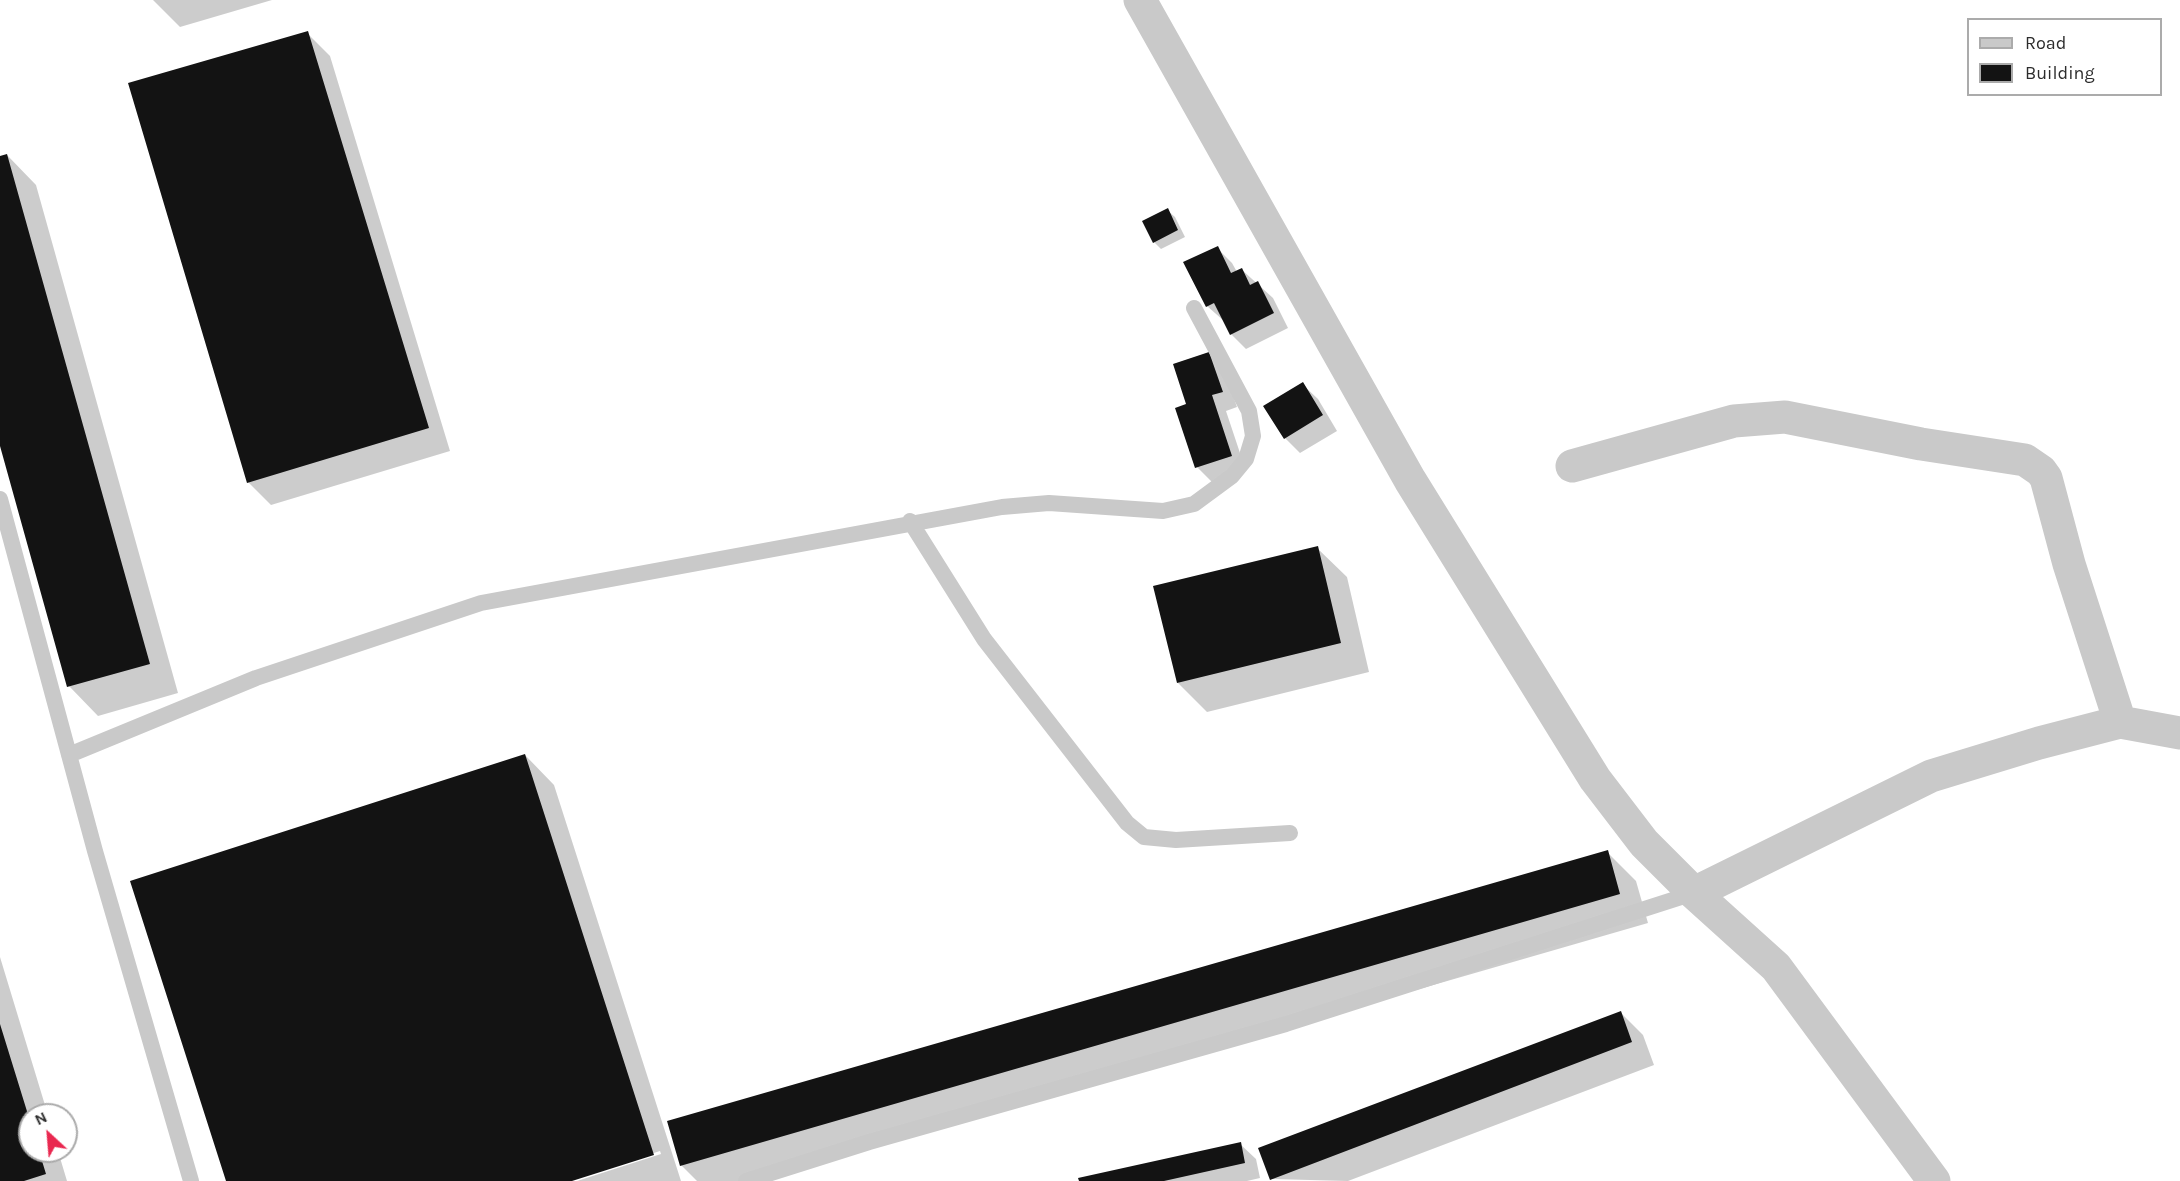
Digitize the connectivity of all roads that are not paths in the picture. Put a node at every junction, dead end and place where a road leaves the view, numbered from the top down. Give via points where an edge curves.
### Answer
1 (1140, 0) edge
2 (1194, 308) dead end
3 (1572, 466) dead end
4 (0, 499) edge
5 (910, 521) junction
6 (2120, 722) junction
7 (2180, 733) edge
8 (69, 754) junction
9 (1290, 833) dead end
10 (1694, 893) junction
11 (191, 1181) edge
12 (746, 1181) edge
13 (1934, 1181) edge

1 - 10 street via 1410,480 1539,689 1595,779 1644,843
2 - 5 lane via 1249,411 1253,436 1246,459 1232,476 1194,504 1163,511 1049,503
3 - 6 street via 1734,421 1785,417 2025,460 2046,478
4 - 8 lane
5 - 8 lane via 481,603 256,678
5 - 9 lane via 984,639 1127,823 1144,837 1176,840
6 - 7 street
6 - 10 street via 1931,776
8 - 11 lane
10 - 12 lane via 1286,1024
10 - 13 street via 1776,967

